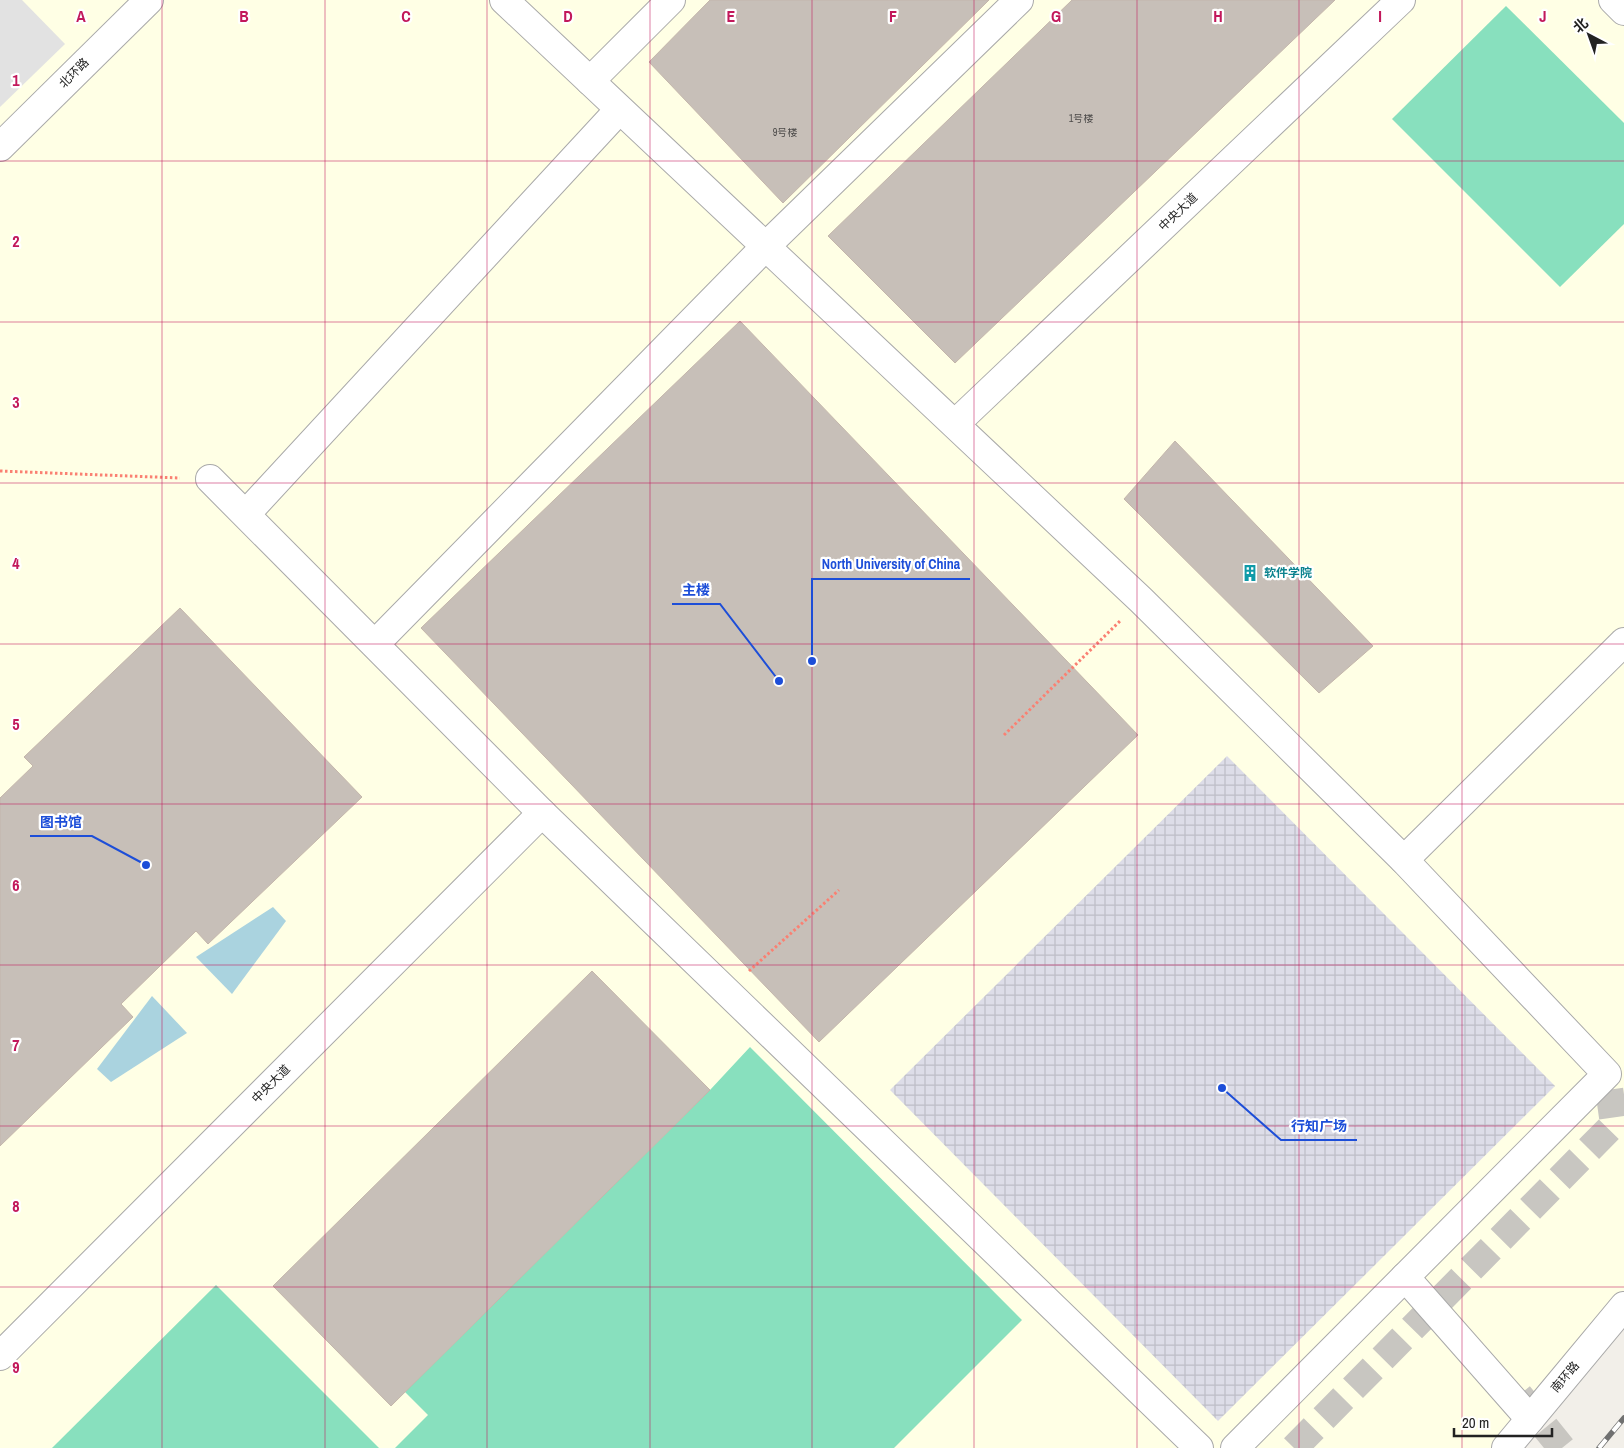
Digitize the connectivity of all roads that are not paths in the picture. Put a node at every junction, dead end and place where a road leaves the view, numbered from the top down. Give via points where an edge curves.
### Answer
1 (149, 0) edge
2 (504, 0) edge
3 (671, 0) edge
4 (1019, 0) edge
5 (1401, 0) edge
6 (1613, 0) edge
7 (1624, 11) edge
8 (590, 81) junction
9 (619, 110) junction
10 (0, 147) edge
11 (765, 247) junction
12 (955, 424) junction
13 (210, 479) road end
14 (246, 514) junction
15 (1624, 642) edge
16 (374, 644) junction
17 (542, 813) junction
18 (1404, 860) junction
19 (1405, 1277) junction
20 (1624, 1306) edge
21 (0, 1356) edge
22 (1530, 1419) junction
23 (1199, 1448) edge
24 (1235, 1448) edge
25 (1506, 1448) edge

1 - 10 street, 北环路
2 - 8 street
3 - 8 street
4 - 11 street
5 - 12 street, 中央大道
6 - 7 street
8 - 9 street
9 - 11 street
9 - 14 street
11 - 12 street
11 - 16 street
12 - 18 street via 1141,600
13 - 14 street
14 - 16 street
15 - 18 street
16 - 17 street
17 - 21 street, 中央大道
17 - 23 street
18 - 19 street via 1607,1074
19 - 22 street
19 - 24 street
20 - 22 street, 南环路
22 - 25 street, 南环路

